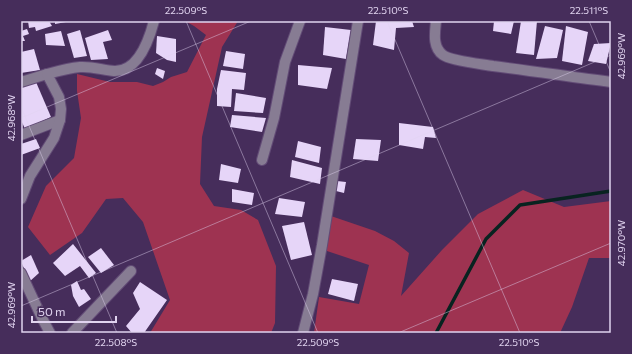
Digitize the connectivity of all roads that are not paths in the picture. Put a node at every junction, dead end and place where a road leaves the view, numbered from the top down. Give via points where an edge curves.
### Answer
1 (300, 21) edge
2 (358, 21) edge
3 (436, 21) edge
4 (151, 23) edge
5 (47, 74) junction
6 (21, 82) edge
7 (611, 82) edge
8 (60, 120) junction
9 (21, 135) edge
10 (262, 160) dead end
11 (21, 199) edge
12 (131, 271) dead end
13 (21, 274) edge
14 (50, 333) edge
15 (72, 333) edge
16 (303, 333) edge

1 - 10 street via 285,62 274,118
2 - 16 street via 322,245
3 - 7 street via 436,44 446,57
4 - 5 street via 146,46 128,68 115,71 81,67
5 - 6 street
5 - 8 street via 59,97
8 - 9 street
8 - 11 street via 54,138 30,176
12 - 15 street
13 - 14 street

